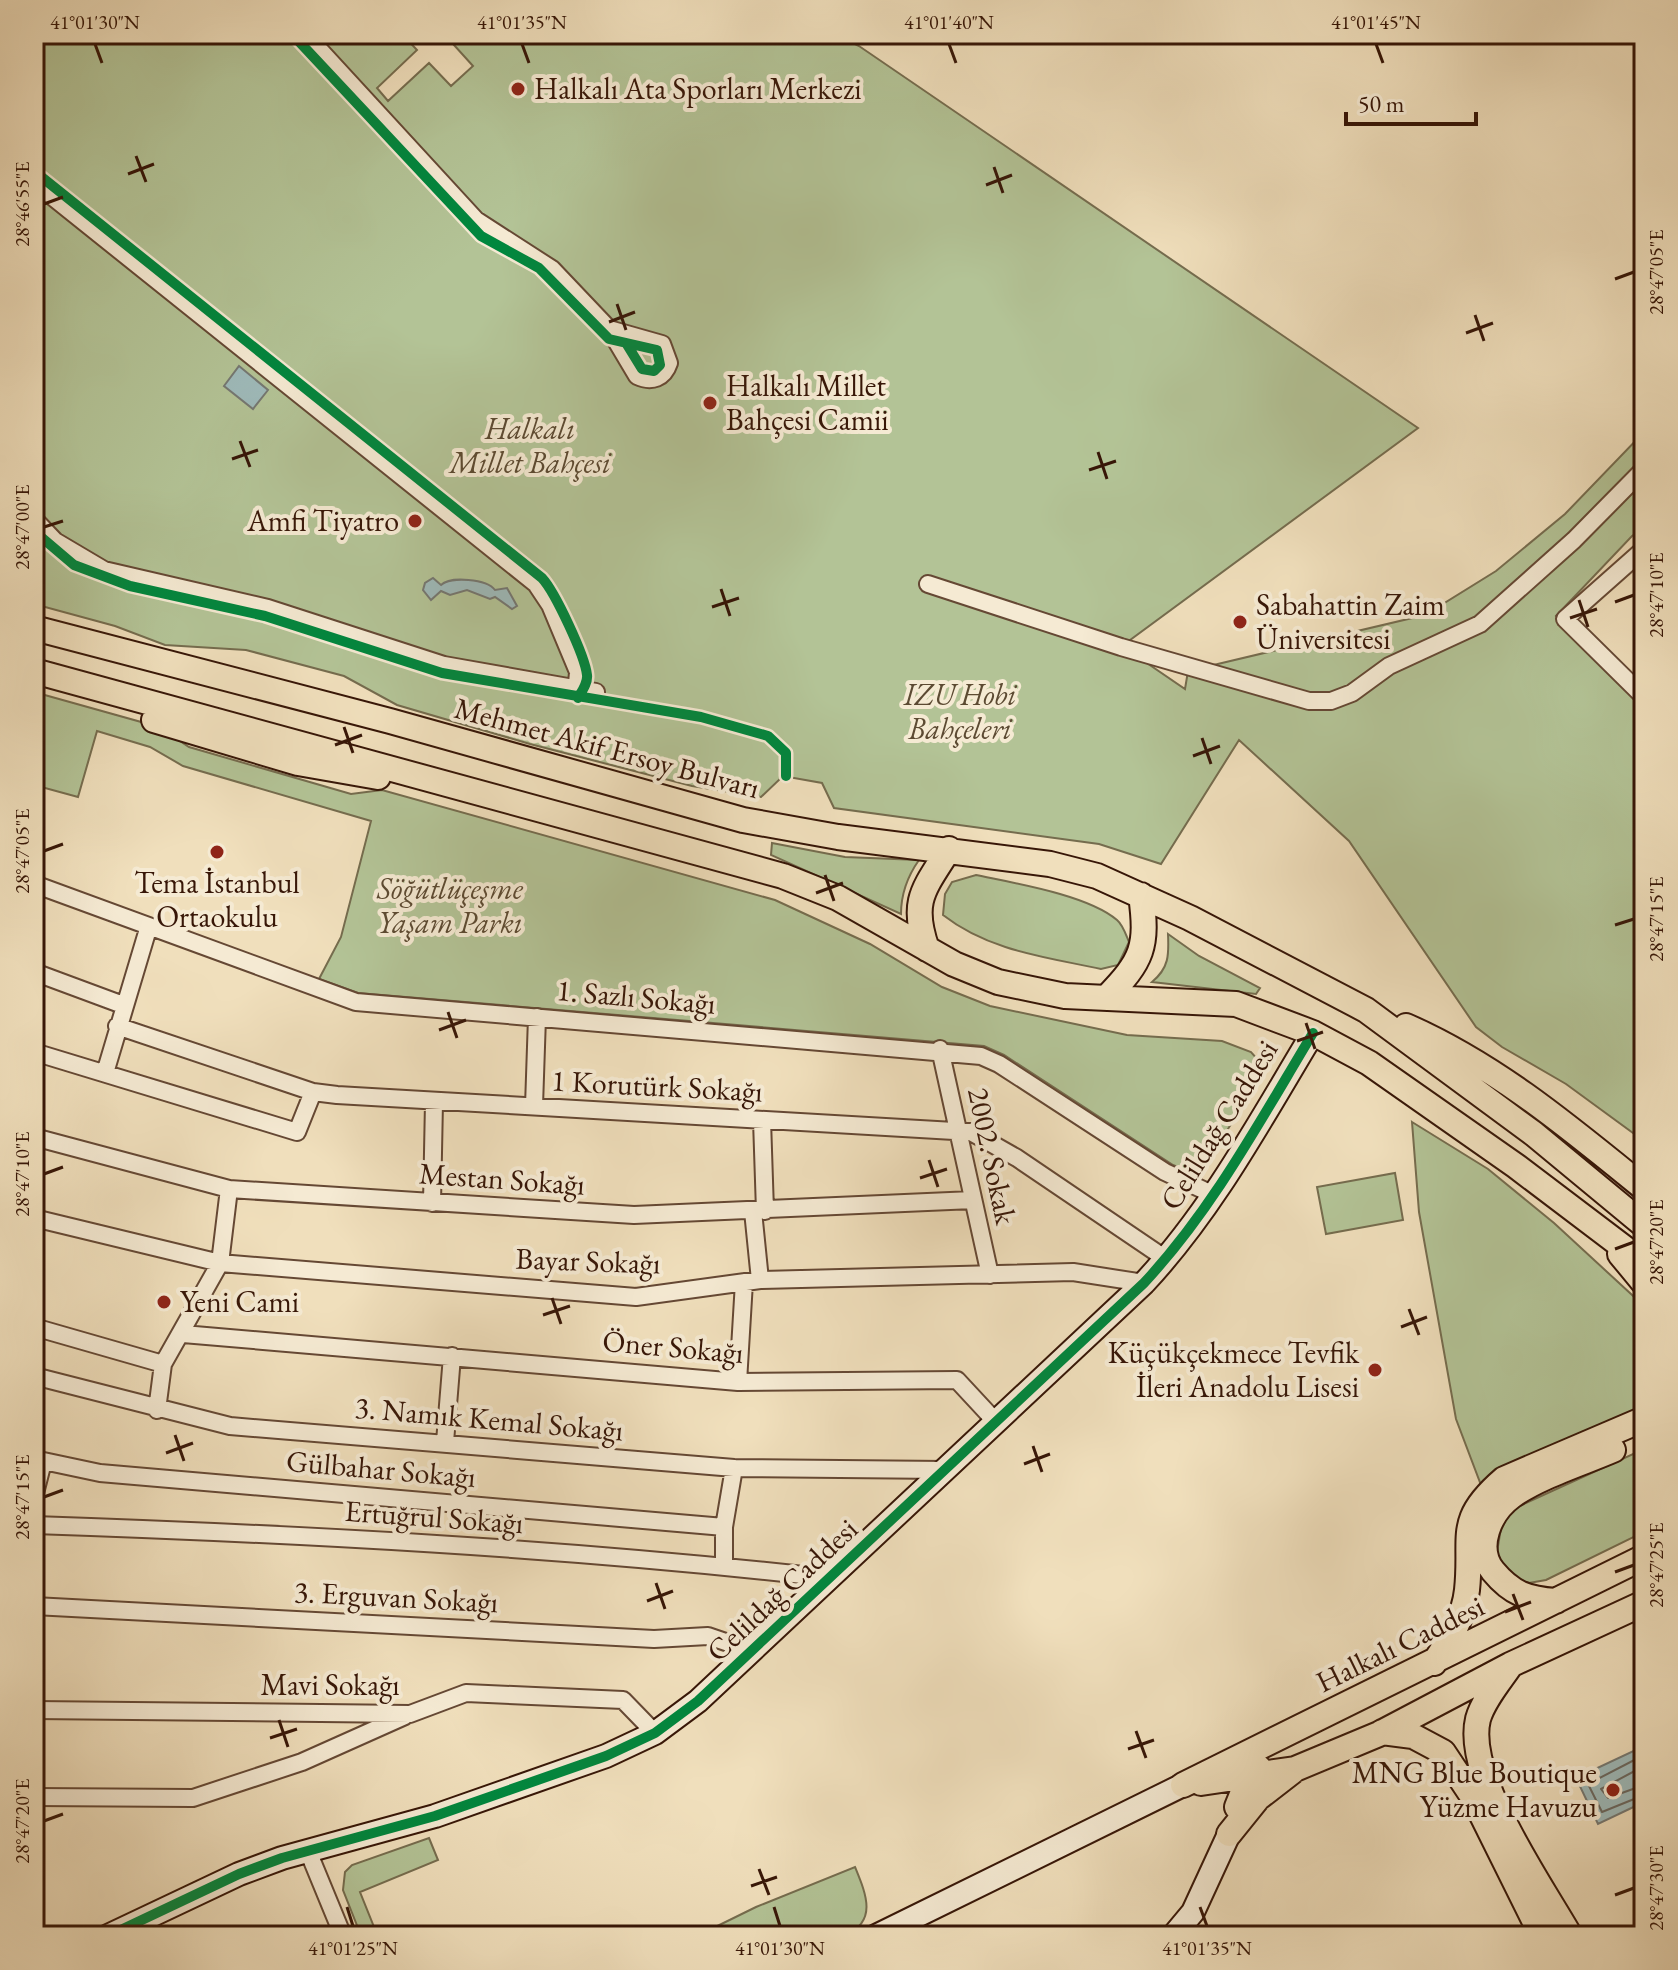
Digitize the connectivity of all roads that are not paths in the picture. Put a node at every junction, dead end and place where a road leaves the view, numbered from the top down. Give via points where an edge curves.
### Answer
1 (305, 34) edge
2 (34, 182) edge
3 (609, 329) dead end
4 (1644, 469) edge
5 (34, 519) edge
6 (1644, 549) edge
7 (928, 584) dead end
8 (34, 628) edge
9 (34, 671) edge
10 (34, 681) edge
11 (566, 688) junction
12 (596, 692) dead end
13 (1644, 697) edge
14 (456, 786) junction
15 (949, 849) junction
16 (34, 884) edge
17 (1141, 895) junction
18 (148, 929) junction
19 (927, 949) junction
20 (34, 972) edge
21 (1106, 998) junction
22 (123, 1005) junction
23 (1366, 1010) junction
24 (537, 1017) junction
25 (117, 1026) junction
26 (1313, 1033) junction
27 (940, 1049) junction
28 (34, 1052) edge
29 (105, 1073) junction
30 (313, 1092) junction
31 (434, 1102) junction
32 (534, 1106) junction
33 (762, 1120) junction
34 (958, 1130) junction
35 (34, 1137) edge
36 (1644, 1188) edge
37 (229, 1189) junction
38 (1214, 1195) junction
39 (973, 1200) junction
40 (432, 1203) junction
41 (759, 1211) junction
42 (34, 1218) edge
43 (1644, 1225) edge
44 (1598, 1228) junction
45 (1166, 1259) junction
46 (220, 1263) junction
47 (1644, 1263) edge
48 (990, 1275) junction
49 (752, 1281) junction
50 (1144, 1283) junction
51 (1644, 1283) edge
52 (34, 1327) edge
53 (183, 1334) junction
54 (452, 1356) junction
55 (163, 1364) junction
56 (34, 1376) edge
57 (738, 1382) junction
58 (157, 1410) junction
59 (1644, 1419) edge
60 (996, 1422) junction
61 (1644, 1436) edge
62 (445, 1442) junction
63 (38, 1460) edge
64 (734, 1468) junction
65 (945, 1470) junction
66 (34, 1497) edge
67 (34, 1525) edge
68 (724, 1527) junction
69 (1644, 1557) edge
70 (724, 1566) junction
71 (830, 1578) junction
72 (1559, 1601) junction
73 (1644, 1603) edge
74 (34, 1606) edge
75 (752, 1651) junction
76 (1434, 1663) junction
77 (1510, 1665) junction
78 (34, 1710) edge
79 (410, 1714) junction
80 (1302, 1728) junction
81 (1382, 1732) junction
82 (655, 1733) junction
83 (1295, 1769) junction
84 (1249, 1777) junction
85 (1209, 1782) junction
86 (1183, 1785) junction
87 (34, 1797) edge
88 (1237, 1807) junction
89 (1229, 1834) junction
90 (308, 1851) junction
91 (108, 1936) edge
92 (343, 1936) edge
93 (876, 1936) edge
94 (1173, 1936) edge
95 (1542, 1936) edge
96 (1570, 1936) edge

1 - 3 street via 476,220 545,262
2 - 11 street via 536,584 578,672 577,684
4 - 7 street via 1480,624 1389,666 1352,693 1331,701 1309,701 1121,647
5 - 11 street via 64,547 104,570 268,608 444,665
6 - 13 street via 1565,619
8 - 15 main road, Mehmet Akif Ersoy Bulvarı via 743,820
9 - 14 main road
10 - 14 main road via 323,770
11 - 12 street
14 - 19 main road via 783,876 860,910
15 - 17 main road, Mehmet Akif Ersoy Bulvarı via 1050,864
15 - 19 main road via 923,891 917,920
16 - 18 street, 1. Sazlı Sokağı
17 - 21 main road via 1147,936 1129,974
17 - 23 main road, Mehmet Akif Ersoy Bulvarı
18 - 22 street
18 - 24 street, 1. Sazlı Sokağı via 356,1002
19 - 21 main road via 998,982 1065,996
20 - 22 street
21 - 26 main road via 1236,1004
22 - 25 street
23 - 36 main road via 1455,1048 1560,1119
23 - 43 main road, Mehmet Akif Ersoy Bulvarı via 1534,1134
24 - 27 street, 1. Sazlı Sokağı
24 - 32 street
25 - 29 street
25 - 30 street, 1 Korutürk Sokağı
26 - 38 street, Celildağ Caddesi
26 - 44 main road via 1369,1063
27 - 34 street, 2002. Sokak
27 - 38 street, 1. Sazlı Sokağı via 999,1064 1165,1172
28 - 29 street
29 - 30 street via 297,1132
30 - 31 street, 1 Korutürk Sokağı
31 - 32 street, 1 Korutürk Sokağı
31 - 40 street
32 - 33 street, 1 Korutürk Sokağı
33 - 34 street, 1 Korutürk Sokağı
33 - 41 street
34 - 39 street, 2002. Sokak
34 - 45 street, 1 Korutürk Sokağı via 1017,1158
35 - 37 street, Mestan Sokağı
37 - 40 street, Mestan Sokağı
37 - 46 street
38 - 45 street, Celildağ Caddesi
39 - 41 street, Mestan Sokağı
39 - 48 street, 2002. Sokak
40 - 41 street, Mestan Sokağı via 634,1215
41 - 49 street
42 - 46 street, Bayar Sokağı
44 - 47 main road
44 - 51 main road
45 - 50 street, Celildağ Caddesi
46 - 49 street, Bayar Sokağı via 636,1297
46 - 53 street
48 - 49 street, Bayar Sokağı
48 - 50 street, Bayar Sokağı via 1073,1272
49 - 57 street
50 - 60 street, Celildağ Caddesi
52 - 55 street
53 - 54 street, Öner Sokağı
53 - 55 street
54 - 57 street, Öner Sokağı
54 - 62 street
55 - 58 street
56 - 58 street, 3. Namık Kemal Sokağı
57 - 60 street, Öner Sokağı via 957,1380
58 - 62 street, 3. Namık Kemal Sokağı via 230,1426
59 - 76 main road via 1504,1479 1486,1495 1467,1533 1467,1590 1458,1626
60 - 65 street, Celildağ Caddesi
61 - 72 main road via 1512,1495 1493,1515 1484,1541 1488,1565 1505,1586 1527,1599
62 - 64 street, 3. Namık Kemal Sokağı
63 - 66 street
63 - 68 street, Gülbahar Sokağı via 100,1473
64 - 65 street, 3. Namık Kemal Sokağı
64 - 68 street
65 - 71 street, Celildağ Caddesi
67 - 70 street, Ertuğrul Sokağı via 251,1533
68 - 70 street
69 - 72 main road, Halkalı Caddesi
70 - 71 street, Ertuğrul Sokağı
71 - 75 street, Celildağ Caddesi
72 - 76 main road, Halkalı Caddesi
73 - 77 main road, Halkalı Caddesi
74 - 75 street, 3. Erguvan Sokağı via 654,1639 708,1636
75 - 82 street, Celildağ Caddesi
76 - 80 main road, Halkalı Caddesi
77 - 81 main road, Halkalı Caddesi
77 - 96 main road via 1478,1717 1475,1746 1499,1810
78 - 79 street, Mavi Sokağı
79 - 82 street, Mavi Sokağı via 466,1693 623,1700
79 - 87 street via 302,1762 193,1798
80 - 84 main road
80 - 86 main road, Halkalı Caddesi
81 - 83 main road, Halkalı Caddesi
81 - 95 main road via 1413,1736 1443,1752 1473,1797
82 - 90 street, Celildağ Caddesi via 606,1756 449,1811
83 - 84 main road, Halkalı Caddesi
83 - 89 main road via 1258,1798
84 - 85 main road, Halkalı Caddesi
84 - 88 main road
85 - 86 main road, Halkalı Caddesi
85 - 88 main road via 1231,1790
86 - 93 street, Halkalı Caddesi
88 - 89 main road
89 - 94 street via 1193,1912
90 - 91 street, Celildağ Caddesi via 239,1874
90 - 92 street

